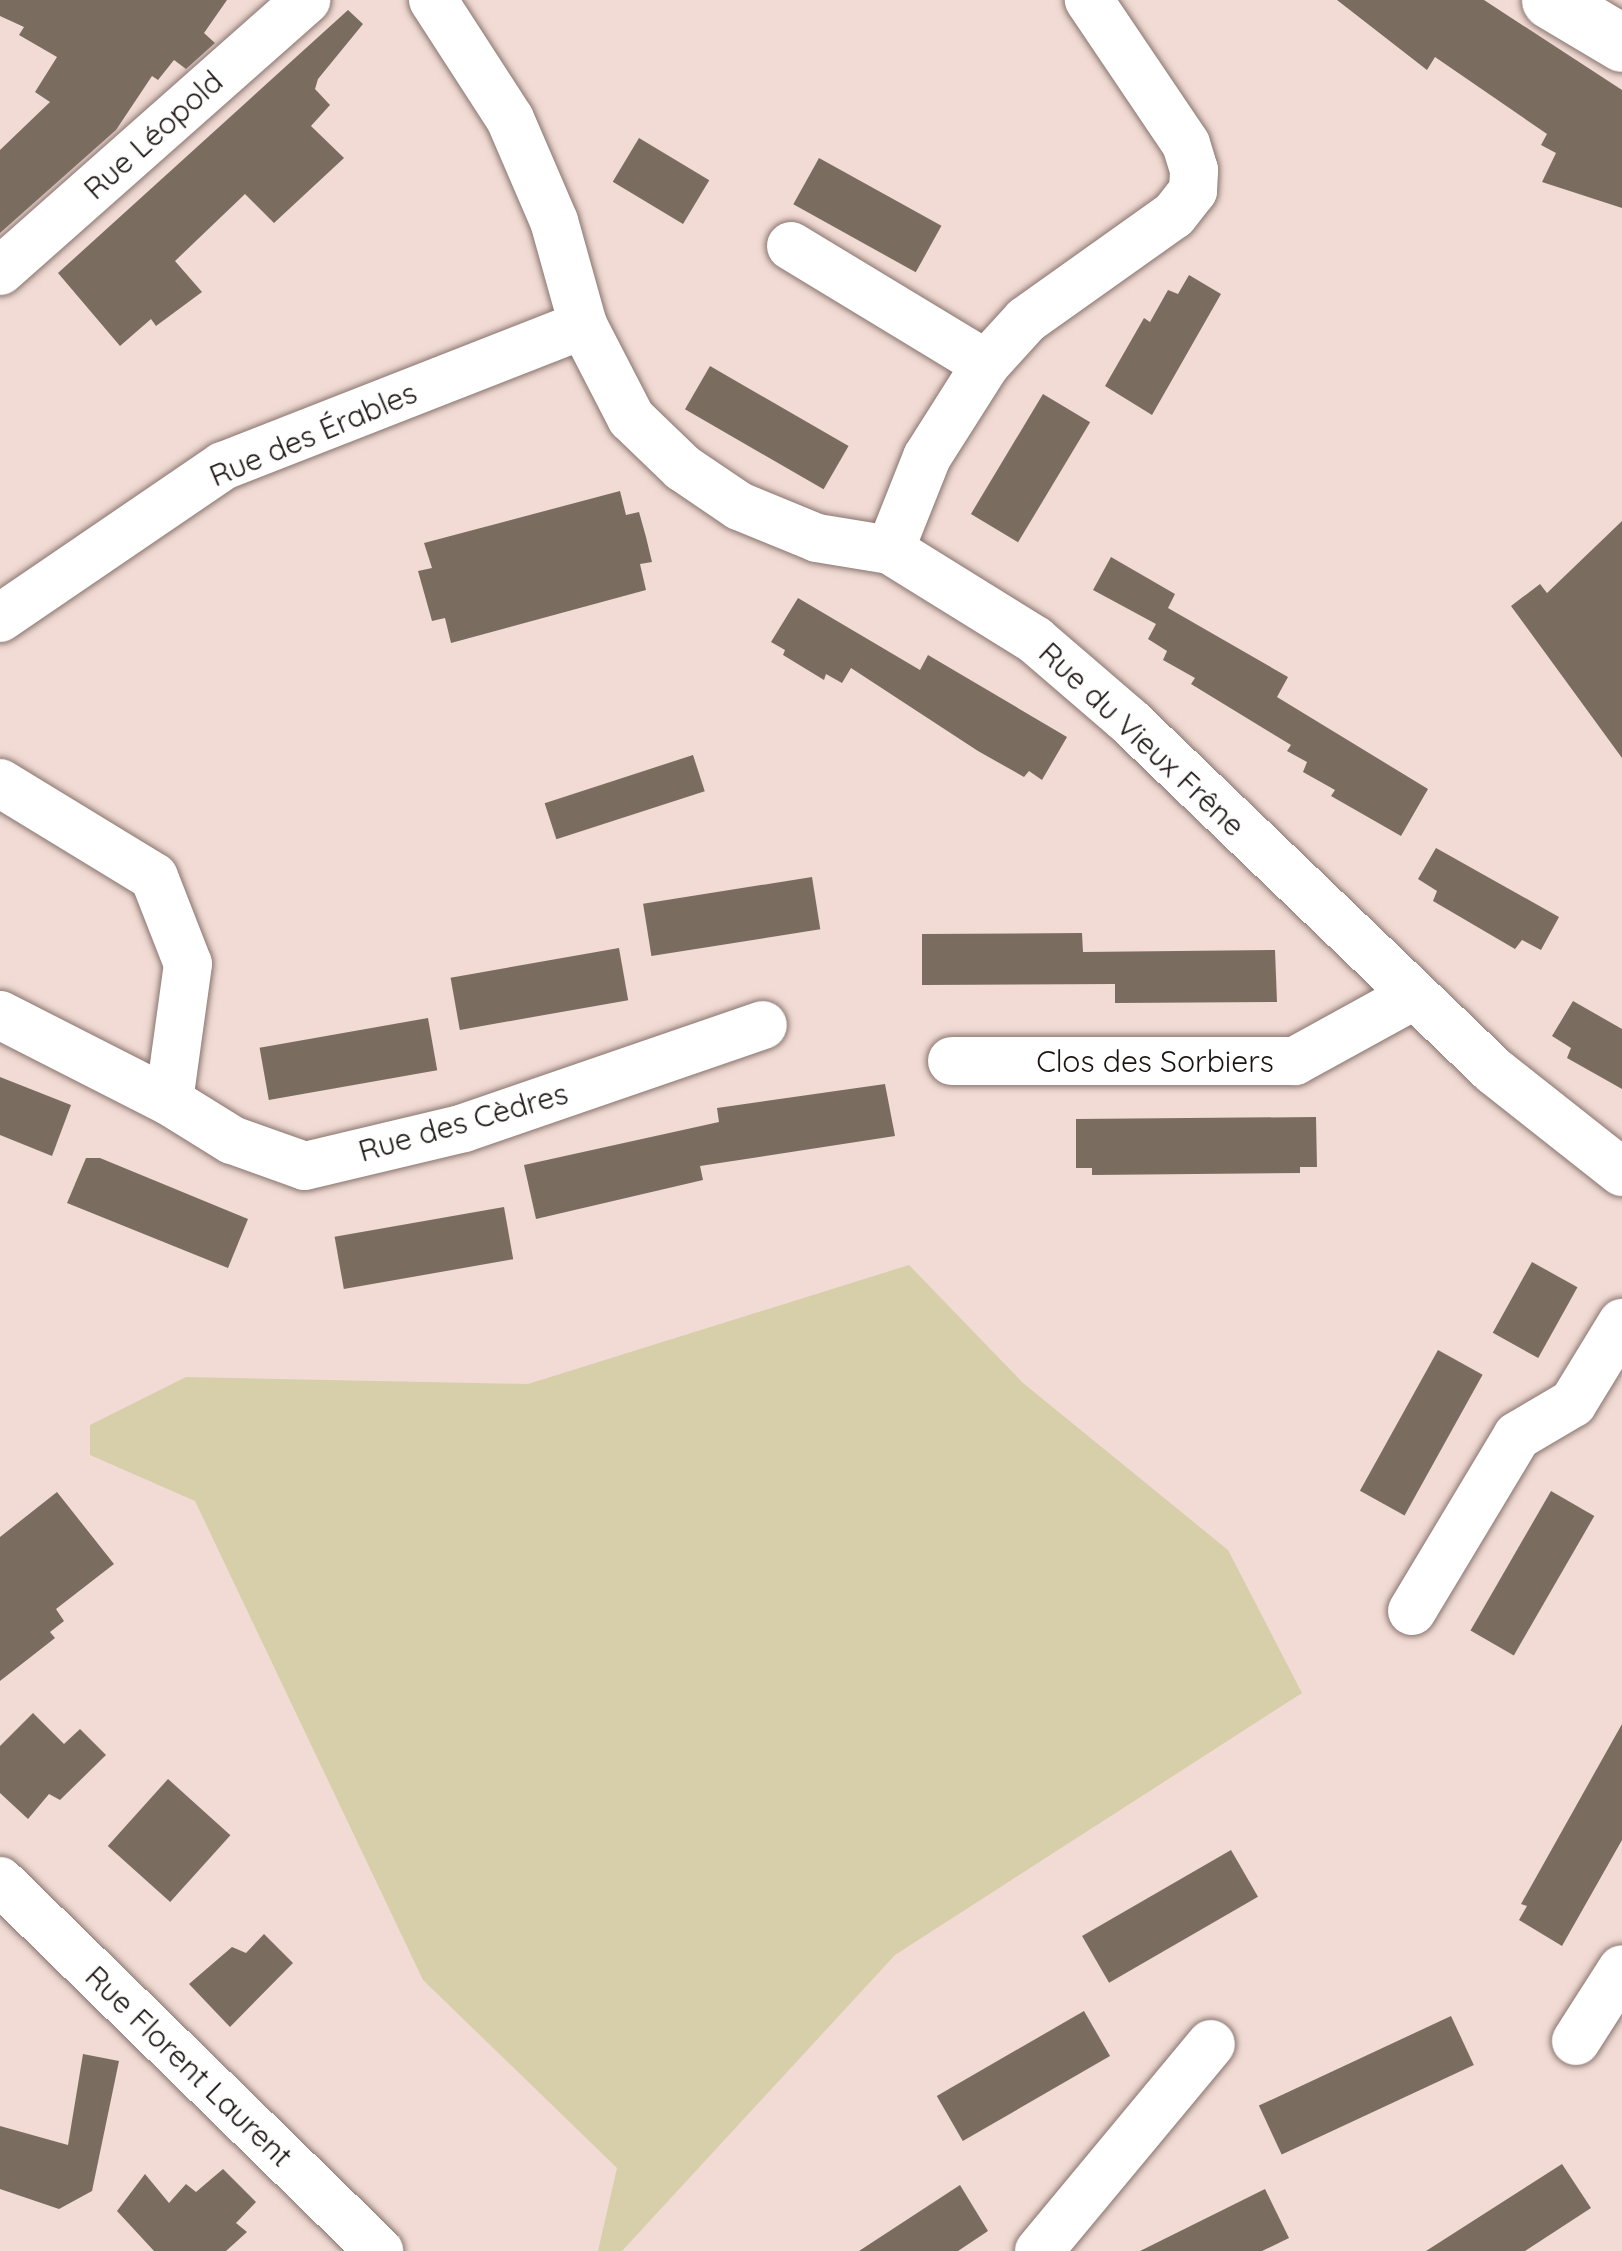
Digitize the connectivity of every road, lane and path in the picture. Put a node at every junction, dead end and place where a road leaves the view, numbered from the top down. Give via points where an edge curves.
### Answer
1 (306, 0) edge
2 (433, 0) edge
3 (1089, 0) edge
4 (1550, 0) edge
5 (1622, 43) edge
6 (791, 246) dead end
7 (0, 272) edge
8 (584, 326) junction
9 (986, 364) junction
10 (890, 550) junction
11 (0, 617) edge
12 (0, 783) edge
13 (1413, 996) junction
14 (0, 1015) edge
15 (763, 1024) dead end
16 (952, 1061) dead end
17 (169, 1101) junction
18 (1622, 1172) edge
19 (1622, 1323) edge
20 (1412, 1611) dead end
21 (0, 1881) edge
22 (1622, 1969) edge
23 (1576, 2041) dead end
24 (1211, 2044) dead end
25 (379, 2251) edge
26 (1039, 2251) edge

1 - 7 street, Rue Léopold
2 - 8 street, Rue du Vieux Frêne via 510,119 554,221
3 - 9 street via 1186,145 1193,191 1174,215 1026,320
4 - 5 street
6 - 9 street
8 - 10 street, Rue du Vieux Frêne via 631,418 683,468 739,506 817,538
8 - 11 street, Rue des Érables via 223,466
9 - 10 street via 927,457
10 - 13 street, Rue du Vieux Frêne via 1051,653
12 - 17 street via 154,877 188,964
13 - 16 street, Clos des Sorbiers via 1295,1060
13 - 18 street, Rue du Vieux Frêne via 1517,1092
14 - 17 street, Rue des Cèdres
15 - 17 street, Rue des Cèdres via 464,1128 305,1166 232,1140
19 - 20 street via 1574,1403 1517,1436
21 - 25 street, Rue Florent Laurent
22 - 23 street
24 - 26 street

